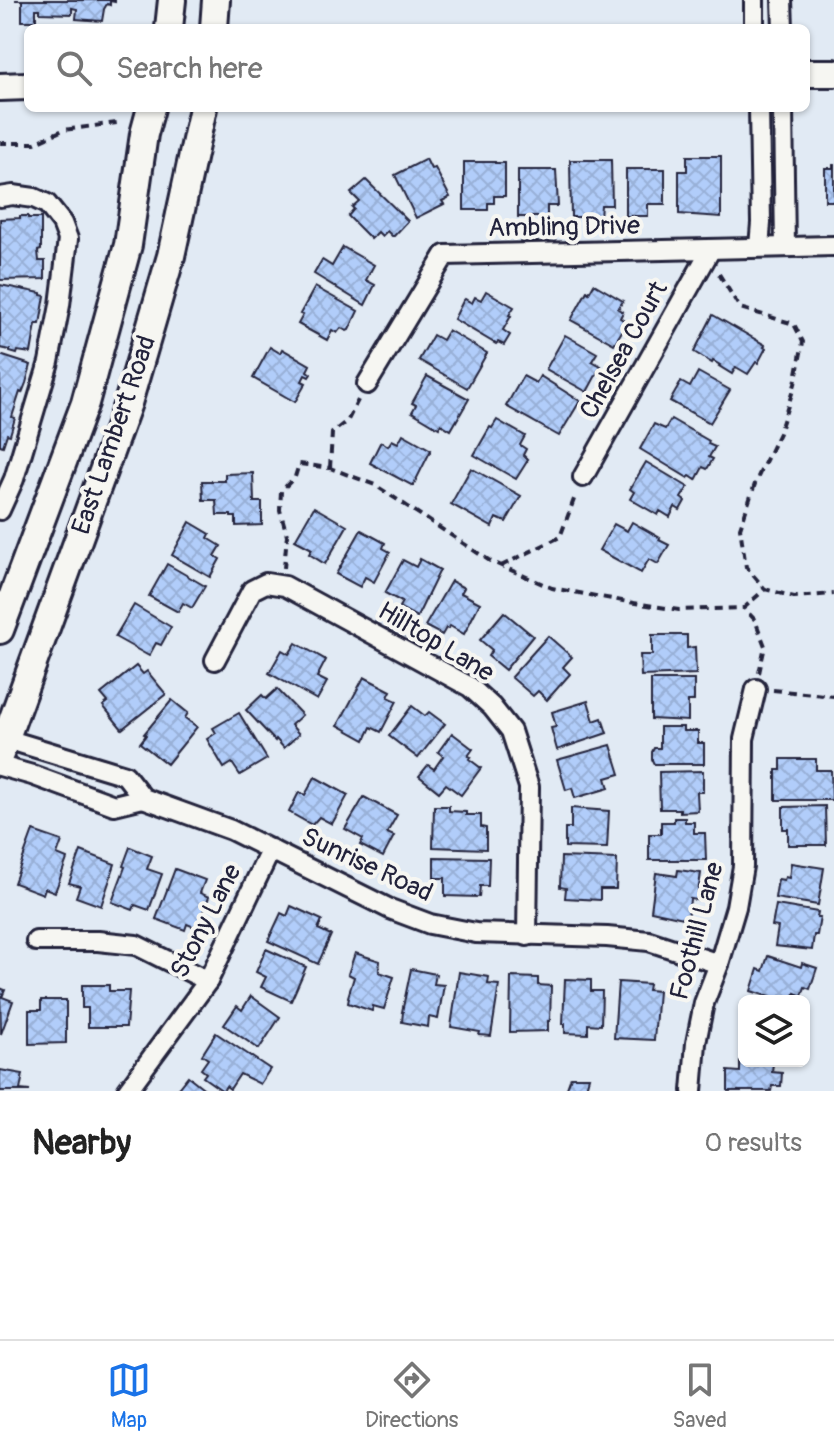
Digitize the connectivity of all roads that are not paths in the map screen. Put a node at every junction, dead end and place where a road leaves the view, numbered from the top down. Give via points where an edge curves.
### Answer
1 (172, 0) edge
2 (216, 0) edge
3 (754, 0) edge
4 (782, 0) edge
5 (169, 24) edge
6 (214, 24) edge
7 (754, 24) edge
8 (783, 24) edge
9 (810, 73) edge
10 (834, 73) edge
11 (24, 86) edge
12 (0, 87) edge
13 (150, 112) edge
14 (202, 112) edge
15 (759, 112) edge
16 (783, 112) edge
17 (0, 197) edge
18 (834, 246) edge
19 (759, 247) junction
20 (785, 247) junction
21 (711, 249) junction
22 (367, 384) road end
23 (583, 477) road end
24 (0, 510) edge
25 (0, 630) edge
26 (215, 660) dead end
27 (756, 689) road end
28 (2, 743) edge
29 (0, 766) edge
30 (143, 798) junction
31 (271, 849) junction
32 (527, 936) junction
33 (36, 941) dead end
34 (719, 964) junction
35 (208, 981) junction
36 (127, 1091) edge
37 (692, 1091) edge

1 - 5 main road
2 - 6 main road
3 - 7 street
4 - 8 street
9 - 10 main road
11 - 12 main road
13 - 25 main road, East Lambert Road via 128,245 85,403
14 - 28 main road, East Lambert Road via 171,256 128,403
15 - 19 street
16 - 20 street
17 - 24 street via 34,198 47,204 68,239 49,362
18 - 20 street, Ambling Drive
19 - 20 street, Ambling Drive
19 - 21 street, Ambling Drive
21 - 22 street, Ambling Drive via 445,255
21 - 23 street, Chelsea Court
26 - 32 street, Hilltop Lane via 252,590 266,583 285,586 470,687 511,731 529,787
27 - 34 street, Foothill Lane via 744,739 743,866
28 - 30 street, Sunrise Road via 44,749 125,775
29 - 30 street, Sunrise Road via 114,805
30 - 31 street, Sunrise Road
31 - 32 street, Sunrise Road via 430,924
31 - 35 street, Stony Lane
32 - 34 street, Sunrise Road via 649,941
33 - 35 street via 136,945
34 - 37 street, Foothill Lane via 704,1003
35 - 36 street, Stony Lane

